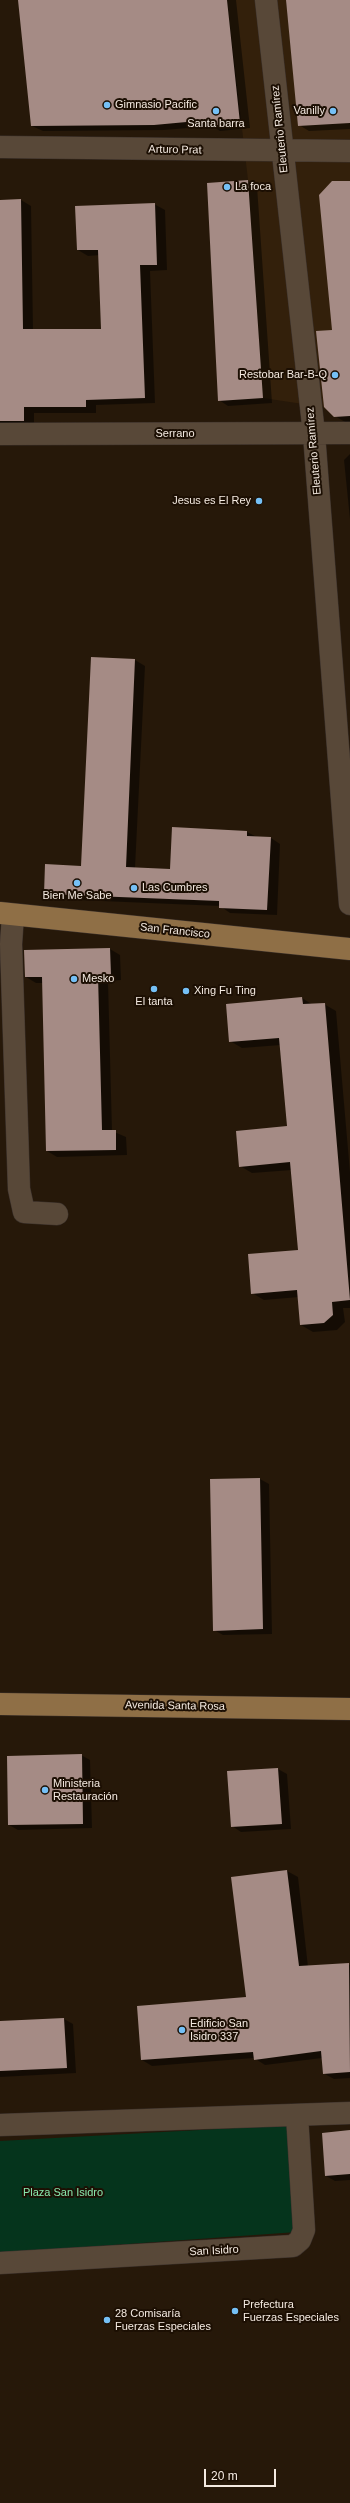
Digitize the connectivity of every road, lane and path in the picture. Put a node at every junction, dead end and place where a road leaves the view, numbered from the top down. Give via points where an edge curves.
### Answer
1 (266, 0) edge
2 (0, 147) edge
3 (350, 151) edge
4 (283, 152) junction
5 (350, 433) edge
6 (0, 434) edge
7 (314, 434) junction
8 (350, 904) edge
9 (7, 914) edge
10 (350, 949) edge
11 (57, 1214) dead end
12 (0, 1704) edge
13 (350, 1709) edge
14 (350, 2113) edge
15 (297, 2114) junction
16 (0, 2125) edge
17 (0, 2263) edge

1 - 4 street, Eleuterio Ramírez
2 - 4 street, Arturo Prat
3 - 4 street, Arturo Prat
4 - 7 street, Eleuterio Ramírez
5 - 7 street, Serrano
6 - 7 street, Serrano
7 - 8 street, Eleuterio Ramírez
9 - 10 main road, San Francisco
9 - 11 street via 11,944 19,1188 24,1212
12 - 13 main road, Avenida Santa Rosa
14 - 15 street
15 - 16 street
15 - 17 street, San Isidro via 304,2230 300,2240 293,2246

